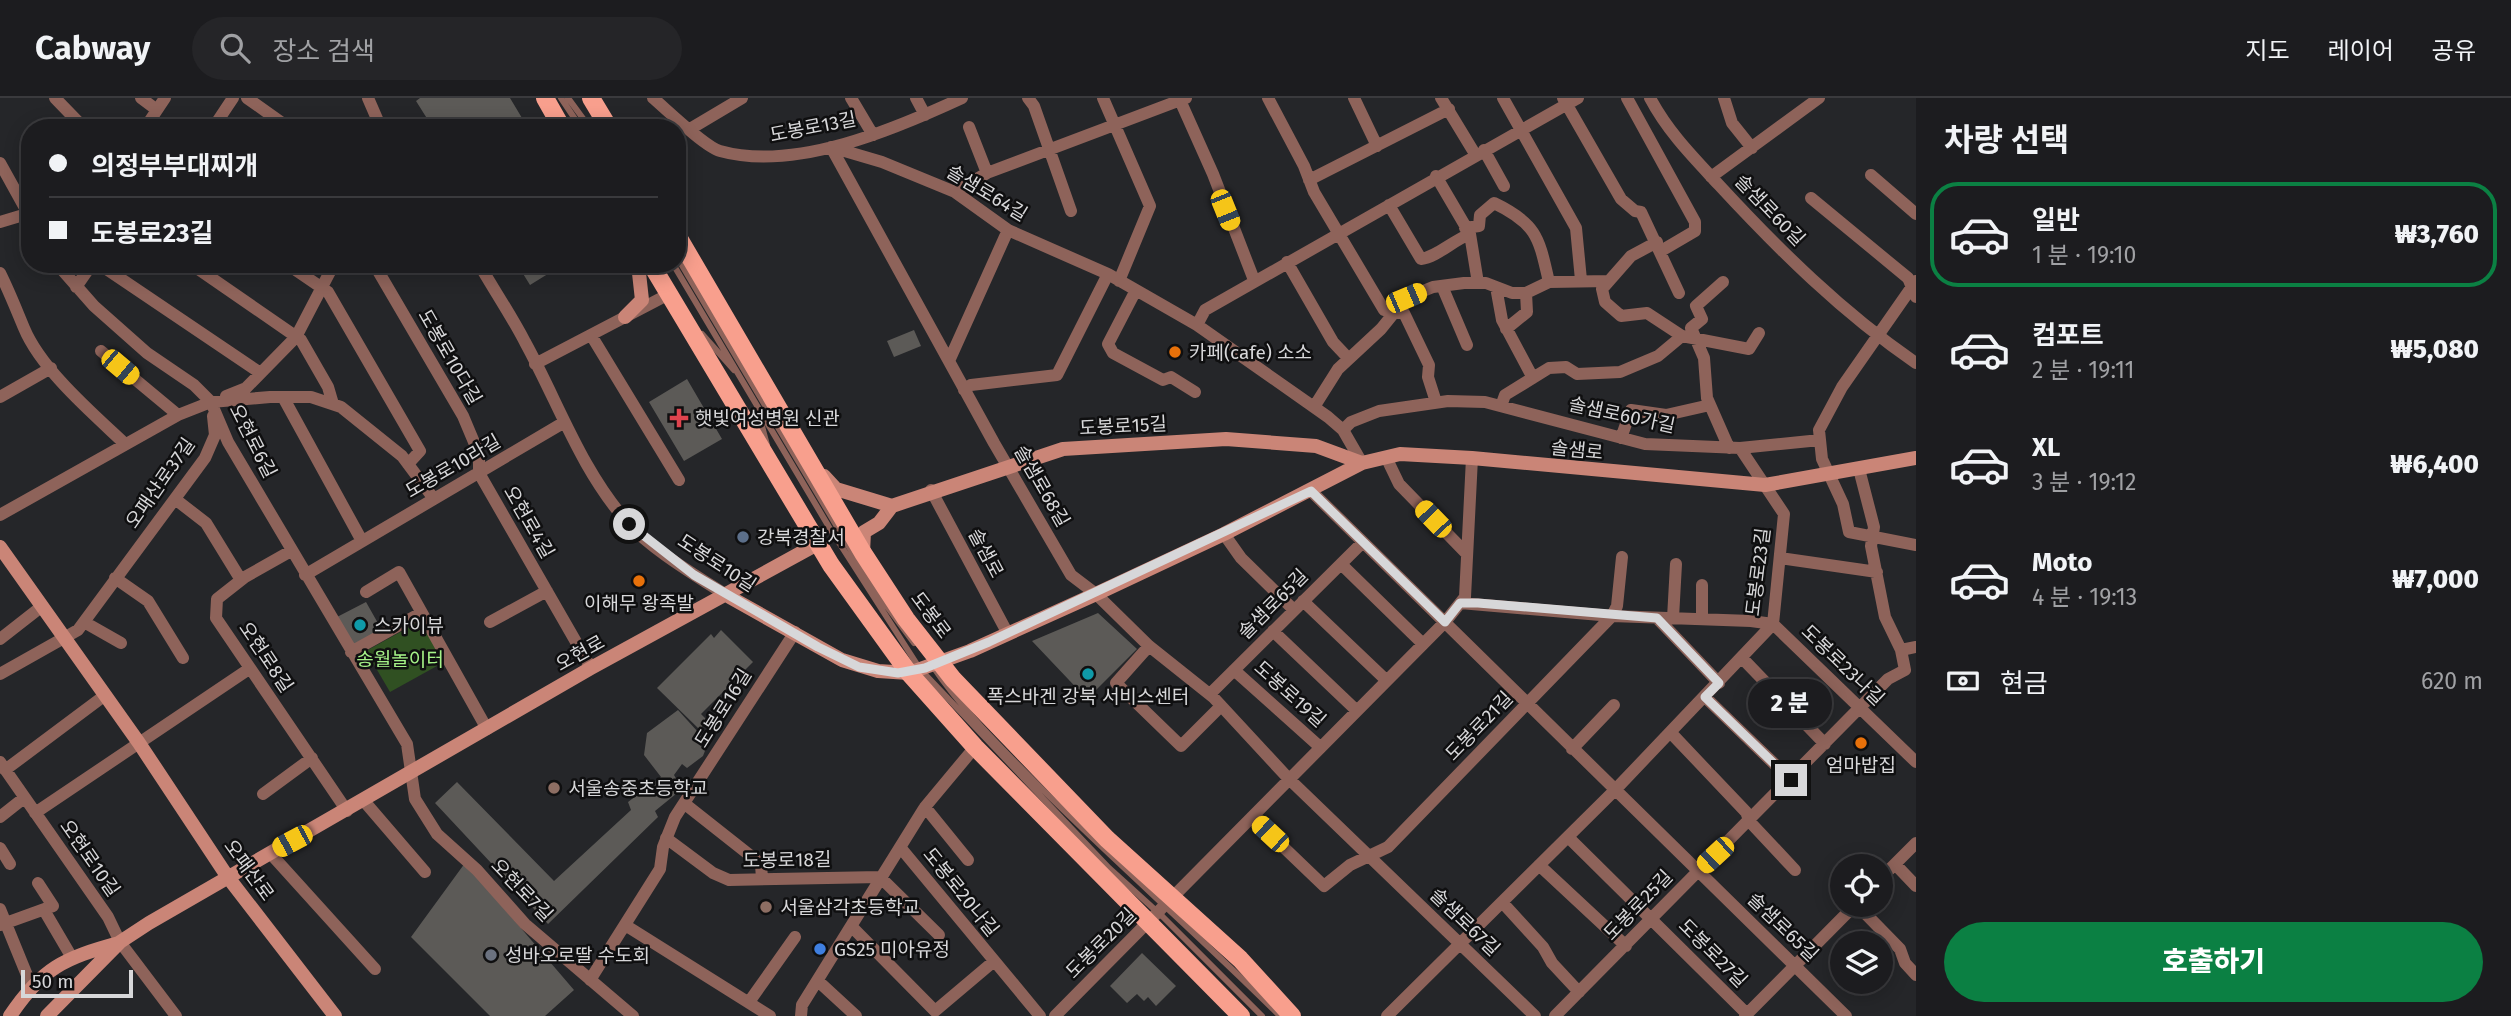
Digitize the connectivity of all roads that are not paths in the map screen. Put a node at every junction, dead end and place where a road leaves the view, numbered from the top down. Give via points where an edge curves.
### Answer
1 (55, 98) edge
2 (141, 98) edge
3 (165, 98) edge
4 (233, 98) edge
5 (247, 98) edge
6 (368, 98) edge
7 (545, 98) edge
8 (561, 98) edge
9 (568, 98) edge
10 (591, 98) edge
11 (653, 98) edge
12 (851, 98) edge
13 (916, 98) edge
14 (962, 98) edge
15 (1028, 98) edge
16 (1103, 98) edge
17 (1268, 98) edge
18 (1354, 98) edge
19 (1503, 98) edge
20 (1628, 98) edge
21 (1650, 98) edge
22 (1724, 98) edge
23 (1819, 98) edge
24 (740, 99) edge
25 (1182, 99) edge
26 (1569, 100) edge
27 (1445, 103) edge
28 (157, 110) junction
29 (925, 115) junction
30 (75, 119) edge
31 (151, 119) edge
32 (219, 119) edge
33 (276, 119) edge
34 (377, 119) edge
35 (557, 119) edge
36 (575, 119) edge
37 (583, 119) edge
38 (604, 119) edge
39 (678, 119) edge
40 (686, 126) edge
41 (969, 127) dead end
42 (1114, 127) junction
43 (690, 129) junction
44 (1520, 130) junction
45 (873, 135) junction
46 (1377, 146) junction
47 (831, 147) junction
48 (1752, 148) junction
49 (1049, 150) junction
50 (1480, 152) junction
51 (0, 163) edge
52 (987, 173) junction
53 (1871, 175) dead end
54 (1436, 176) junction
55 (1711, 177) junction
56 (1309, 180) junction
57 (1504, 186) dead end
58 (955, 192) junction
59 (1811, 198) dead end
60 (21, 200) edge
61 (1389, 205) junction
62 (1071, 211) dead end
63 (1916, 214) edge
64 (21, 216) edge
65 (0, 222) edge
66 (1008, 230) junction
67 (1467, 231) junction
68 (1338, 234) junction
69 (1659, 246) junction
70 (686, 250) edge
71 (1287, 262) junction
72 (686, 271) edge
73 (0, 273) edge
74 (64, 273) edge
75 (86, 273) edge
76 (112, 273) edge
77 (204, 273) edge
78 (300, 273) edge
79 (329, 273) edge
80 (379, 273) edge
81 (484, 273) edge
82 (639, 273) edge
83 (658, 273) edge
84 (678, 273) edge
85 (1113, 277) junction
86 (1254, 280) junction
87 (1581, 280) junction
88 (1609, 281) junction
89 (1549, 282) junction
90 (1723, 282) dead end
91 (1478, 283) junction
92 (1442, 286) junction
93 (76, 287) junction
94 (1496, 287) junction
95 (321, 288) junction
96 (1915, 289) edge
97 (1136, 290) junction
98 (671, 293) junction
99 (1526, 293) junction
100 (1679, 293) dead end
101 (682, 311) junction
102 (1395, 311) junction
103 (625, 317) junction
104 (1197, 325) junction
105 (1506, 329) junction
106 (1759, 333) dead end
107 (590, 335) junction
108 (1688, 336) junction
109 (296, 337) junction
110 (1878, 337) junction
111 (1467, 345) dead end
112 (101, 351) dead end
113 (1349, 359) junction
114 (948, 360) junction
115 (1916, 363) edge
116 (535, 364) junction
117 (51, 368) junction
118 (259, 372) junction
119 (1533, 378) junction
120 (743, 380) junction
121 (964, 390) junction
122 (1195, 392) dead end
123 (0, 397) edge
124 (283, 397) junction
125 (211, 402) junction
126 (1436, 402) junction
127 (756, 403) junction
128 (332, 404) junction
129 (1710, 405) junction
130 (1500, 406) junction
131 (1314, 407) junction
132 (178, 415) junction
133 (563, 423) junction
134 (1343, 430) junction
135 (1621, 438) junction
136 (1820, 440) junction
137 (124, 443) junction
138 (1735, 448) junction
139 (1386, 457) junction
140 (1472, 458) junction
141 (1916, 458) edge
142 (1362, 463) junction
143 (408, 464) junction
144 (773, 464) junction
145 (1008, 467) junction
146 (809, 468) junction
147 (1859, 469) junction
148 (479, 473) junction
149 (1827, 473) junction
150 (679, 480) dead end
151 (1765, 485) junction
152 (931, 490) junction
153 (1311, 491) junction
154 (175, 499) junction
155 (435, 499) junction
156 (820, 500) junction
157 (892, 506) junction
158 (0, 515) edge
159 (852, 532) junction
160 (1224, 534) junction
161 (1872, 537) junction
162 (362, 541) junction
163 (1363, 542) junction
164 (819, 543) junction
165 (1916, 545) edge
166 (291, 551) junction
167 (863, 552) junction
168 (2, 553) edge
169 (1467, 554) junction
170 (1622, 557) dead end
171 (1780, 558) junction
172 (1341, 564) junction
173 (1676, 564) dead end
174 (1877, 572) junction
175 (305, 575) junction
176 (116, 578) junction
177 (241, 580) junction
178 (1702, 585) dead end
179 (547, 591) junction
180 (366, 592) dead end
181 (1096, 594) junction
182 (726, 595) junction
183 (1460, 603) junction
184 (1298, 606) junction
185 (41, 607) junction
186 (421, 613) junction
187 (1612, 616) junction
188 (1657, 618) junction
189 (1673, 618) junction
190 (1702, 619) junction
191 (84, 622) junction
192 (490, 622) dead end
193 (1445, 622) junction
194 (1773, 624) junction
195 (1273, 631) junction
196 (794, 632) junction
197 (1007, 634) junction
198 (0, 639) edge
199 (63, 640) junction
200 (121, 643) dead end
201 (1423, 644) junction
202 (1149, 646) junction
203 (1916, 647) edge
204 (1901, 650) junction
205 (351, 652) junction
206 (183, 659) dead end
207 (1743, 659) junction
208 (925, 667) junction
209 (249, 668) junction
210 (591, 668) junction
211 (1234, 670) junction
212 (1910, 673) edge
213 (0, 674) edge
214 (1386, 680) junction
215 (1719, 683) junction
216 (1210, 694) junction
217 (104, 696) junction
218 (1705, 697) junction
219 (1527, 705) junction
220 (1614, 705) dead end
221 (1221, 706) junction
222 (1860, 708) junction
223 (1356, 710) junction
224 (487, 729) junction
225 (1671, 733) junction
226 (139, 743) junction
227 (1825, 744) junction
228 (975, 747) junction
229 (1320, 747) junction
230 (1572, 749) junction
231 (312, 758) junction
232 (1916, 762) edge
233 (2, 766) edge
234 (412, 772) junction
235 (1288, 778) junction
236 (1791, 780) junction
237 (1615, 790) junction
238 (263, 794) dead end
239 (24, 798) junction
240 (364, 801) junction
241 (685, 804) junction
242 (925, 807) junction
243 (347, 811) junction
244 (35, 813) junction
245 (0, 817) edge
246 (1251, 817) junction
247 (1750, 822) junction
248 (1568, 837) junction
249 (666, 838) junction
250 (1916, 843) edge
251 (900, 847) junction
252 (0, 848) edge
253 (270, 853) junction
254 (1368, 855) junction
255 (968, 860) dead end
256 (10, 864) dead end
257 (1539, 864) junction
258 (1895, 864) joint
259 (1795, 870) dead end
260 (1698, 871) junction
261 (425, 872) dead end
262 (228, 877) junction
263 (880, 877) junction
264 (762, 879) junction
265 (38, 883) dead end
266 (1916, 886) edge
267 (1502, 902) junction
268 (0, 909) edge
269 (1162, 909) junction
270 (44, 910) junction
271 (1844, 917) edge
272 (1868, 917) edge
273 (1652, 918) junction
274 (3, 924) edge
275 (625, 925) junction
276 (853, 928) junction
277 (939, 935) dead end
278 (795, 937) dead end
279 (120, 942) junction
280 (1461, 944) junction
281 (1626, 946) junction
282 (71, 956) junction
283 (993, 962) junction
284 (1794, 966) junction
285 (375, 969) dead end
286 (1916, 975) edge
287 (590, 981) junction
288 (818, 981) junction
289 (31, 985) junction
290 (1579, 992) junction
291 (749, 1002) junction
292 (1746, 1015) edge
293 (10, 1016) edge
294 (47, 1016) edge
295 (176, 1016) edge
296 (335, 1016) edge
297 (633, 1016) edge
298 (770, 1016) edge
299 (801, 1016) edge
300 (856, 1016) edge
301 (1041, 1016) edge
302 (1055, 1016) edge
303 (1241, 1016) edge
304 (1262, 1016) edge
305 (1280, 1016) edge
306 (1292, 1016) edge
307 (1387, 1016) edge
308 (1535, 1016) edge
309 (1555, 1016) edge
310 (1846, 1016) edge

1 - 30 street
2 - 28 street
3 - 28 street
4 - 32 street
5 - 33 street
6 - 34 street
7 - 35 main road
8 - 36 lane
9 - 37 lane
10 - 38 main road
11 - 39 street, 도봉로13길
12 - 45 street, 도봉로13길
13 - 29 street
14 - 29 street, 도봉로13길
15 - 49 street
16 - 42 street
17 - 56 street
18 - 46 street
19 - 44 street
20 - 69 street via 1695,222 1695,231
21 - 55 street, 솔샘로60길 via 1667,129
22 - 48 street via 1732,122
23 - 48 street
24 - 43 street
25 - 42 street
25 - 86 street
26 - 44 street
26 - 69 street via 1621,199 1641,212
27 - 46 street
27 - 50 street
28 - 31 street
29 - 45 street, 도봉로13길
40 - 43 street, 도봉로13길
41 - 52 street
42 - 49 street
42 - 85 street via 1150,206
43 - 47 street, 도봉로13길 via 718,151 766,156
44 - 50 street
44 - 87 street via 1576,228
45 - 47 street, 도봉로13길
46 - 56 street
47 - 58 street, 솔샘로64길
47 - 114 street, 솔샘로68길
48 - 55 street
49 - 52 street
49 - 62 street
50 - 54 street
50 - 57 street
51 - 60 street
52 - 58 street
53 - 63 street
54 - 61 street
54 - 67 street
55 - 110 street, 솔샘로60길 via 1787,255
56 - 68 street
58 - 66 street, 솔샘로64길
59 - 96 street via 1908,278
61 - 67 street via 1421,258 1433,257
61 - 68 street
64 - 65 street
66 - 85 street, 솔샘로64길
66 - 114 street
67 - 89 street via 1479,226 1480,215 1494,203 1515,213 1538,237
67 - 91 street
68 - 71 street
68 - 102 street via 1384,310
69 - 88 street via 1631,256
69 - 100 street
70 - 146 main road, 도봉로 via 792,427
71 - 86 street
71 - 113 street via 1333,342
72 - 146 lane
73 - 117 street via 24,329
74 - 93 street, 오현로6길
75 - 93 street
76 - 118 street
77 - 109 street
78 - 95 street
79 - 95 street
80 - 148 street, 도봉로10다길 via 463,416 479,454
81 - 116 street, 도봉로10길
82 - 103 street via 642,300
83 - 98 main road, 도봉로
84 - 120 lane
85 - 97 street, 솔샘로64길
85 - 121 street via 1057,375
86 - 104 street via 1205,310
87 - 88 street
87 - 89 street
88 - 108 street via 1602,289 1605,302 1621,316 1647,313
89 - 99 street
90 - 108 street via 1696,306 1702,319
91 - 92 street
91 - 94 street
92 - 102 street via 1406,298
92 - 111 street
93 - 125 street, 오현로6길 via 147,353 194,384
94 - 99 street
94 - 105 street
95 - 109 street
95 - 143 street via 328,292 420,451
96 - 110 street
97 - 104 street, 솔샘로64길
97 - 122 street via 1108,344 1114,353
98 - 101 main road, 도봉로
98 - 103 street
99 - 105 street via 1527,312
101 - 120 lane
101 - 144 main road, 도봉로
102 - 113 street
102 - 126 street via 1404,313 1429,365
103 - 107 street
104 - 131 street, 솔샘로64길
105 - 119 street
106 - 108 street via 1749,349
107 - 116 street
107 - 150 street
108 - 119 street, 솔샘로60가길 via 1658,356 1620,372 1577,374 1566,367 1549,368
108 - 129 street via 1704,358
109 - 118 street
109 - 128 street via 328,387
110 - 115 street, 솔샘로60길
110 - 136 street via 1826,412
112 - 132 street
113 - 131 street
114 - 121 street, 솔샘로68길
116 - 133 street, 도봉로10길
117 - 123 street
117 - 137 street
118 - 125 street via 246,388
119 - 130 street, 솔샘로60가길 via 1505,395
120 - 127 lane
121 - 145 street, 솔샘로68길
124 - 125 street
124 - 128 street via 311,397
124 - 162 street
125 - 132 street
125 - 154 street, 오패산로37길 via 215,435 205,458
125 - 166 street, 오현로6길 via 228,442
126 - 130 street, 솔샘로60가길
126 - 134 street, 솔샘로60가길 via 1379,411
127 - 144 lane
127 - 208 lane via 829,527
128 - 143 street
129 - 135 street via 1667,415 1630,410
129 - 138 street
130 - 135 street, 솔샘로60가길
131 - 134 street, 솔샘로64길
132 - 137 street
133 - 148 street, 도봉로10라길
133 - 182 street, 도봉로10길 via 591,476 629,524
134 - 142 street, 솔샘로64길
135 - 138 street, 솔샘로60가길 via 1645,444
136 - 138 street, 솔샘로60가길
136 - 149 street
137 - 158 street
138 - 151 street
139 - 140 street, 솔샘로
139 - 142 street, 솔샘로
139 - 169 street via 1399,484
140 - 151 street, 솔샘로
140 - 169 street, 도봉로19길
141 - 147 street, 솔샘로
142 - 145 street, 도봉로15길 via 1316,446 1226,439 1063,449
142 - 153 street, 솔샘로
143 - 155 street
144 - 164 main road, 도봉로
145 - 152 street, 도봉로15길
145 - 181 street, 솔샘로68길 via 1071,575
146 - 156 lane
146 - 157 street via 835,489
146 - 159 main road, 도봉로
147 - 149 street, 솔샘로
147 - 161 street via 1874,527
148 - 155 street, 도봉로10라길
148 - 179 street, 오현로4길
149 - 151 street, 솔샘로
149 - 161 street via 1843,504 1849,532
151 - 171 street, 도봉로23길 via 1784,514
152 - 157 street, 도봉로15길
152 - 197 street, 솔샘로
153 - 160 street, 솔샘로
153 - 163 street, 솔샘로65길
154 - 176 street, 오패산로37길
154 - 177 street via 206,523
155 - 162 street, 도봉로10라길
156 - 159 lane
156 - 208 lane
157 - 167 street via 879,523 864,532
159 - 167 main road, 도봉로
160 - 181 street, 솔샘로
160 - 184 street via 1241,558
161 - 165 street
161 - 174 street
162 - 175 street, 도봉로10라길
163 - 172 street, 솔샘로65길
163 - 193 street, 솔샘로65길
164 - 182 street, 오현로
164 - 208 main road, 도봉로
166 - 175 street, 오현로6길
166 - 177 street, 오현로8길
167 - 208 main road, 도봉로 via 906,619
168 - 185 street, 오패산로
169 - 183 street, 도봉로19길 via 1465,597
170 - 187 street
171 - 174 street
171 - 194 street, 도봉로23길
172 - 184 street, 솔샘로65길
172 - 201 street
173 - 189 street
174 - 204 street via 1885,617
175 - 205 street, 오현로6길
176 - 191 street, 오패산로37길
176 - 206 street via 148,601
177 - 209 street, 오현로8길 via 217,599 216,618
178 - 190 street
179 - 192 street
179 - 210 street, 오현로4길
180 - 186 street via 399,572
181 - 197 street, 솔샘로
181 - 202 street, 솔샘로67길
182 - 196 street, 도봉로10길
182 - 210 street, 오현로
183 - 187 street
183 - 193 street, 도봉로19길
184 - 195 street, 솔샘로65길
184 - 214 street
185 - 198 street
185 - 199 street, 오패산로
186 - 205 street
186 - 224 street
187 - 188 street
187 - 219 street, 도봉로21길
188 - 189 street
188 - 215 street
189 - 190 street
190 - 194 street
191 - 199 street, 오패산로37길
191 - 200 street
193 - 201 street, 도봉로19길
193 - 219 street, 솔샘로65길
194 - 207 street, 도봉로23길
194 - 222 street, 도봉로23나길
195 - 211 street, 솔샘로65길
195 - 223 street, 도봉로19길
196 - 208 street, 도봉로10길 via 859,667
196 - 241 street, 도봉로16길
197 - 208 street, 솔샘로
199 - 213 street, 오패산로37길
199 - 217 street, 오패산로
201 - 214 street, 도봉로19길
202 - 216 street, 솔샘로67길
202 - 221 street via 1116,683 1181,746
203 - 204 street
204 - 212 street
205 - 234 street, 오현로6길 via 407,744
207 - 215 street, 도봉로23길
207 - 227 street
208 - 228 main road, 도봉로
208 - 269 main road, 도봉로 via 971,699 1016,743 1107,839
209 - 226 street
209 - 231 street, 오현로8길
210 - 224 street, 오현로
211 - 216 street, 솔샘로65길
211 - 229 street, 도봉로19길
212 - 222 street, 도봉로25길 via 1888,679
214 - 223 street, 도봉로19길
215 - 218 street, 도봉로23길
216 - 221 street, 솔샘로67길
217 - 226 street, 오패산로
217 - 233 street
218 - 225 street, 도봉로23길
218 - 236 street
219 - 230 street, 솔샘로65길
219 - 254 street, 도봉로21길 via 1388,847
220 - 230 street
221 - 235 street, 솔샘로67길
222 - 227 street, 도봉로25길
222 - 232 street, 도봉로23나길
223 - 229 street, 도봉로19길
224 - 234 street, 오현로
225 - 237 street, 도봉로23길
225 - 247 street via 1746,811
226 - 244 street
226 - 262 street, 오패산로
227 - 236 street, 도봉로25길
228 - 242 street
228 - 269 main road, 도봉로
229 - 235 street, 도봉로19길
230 - 237 street, 솔샘로65길
231 - 238 street
231 - 243 street, 오현로8길
233 - 239 street, 오현로10길
234 - 240 street, 오현로
234 - 287 street, 오현로7길 via 415,799 437,834 525,924
235 - 246 street, 도봉로19길
235 - 254 street, 솔샘로67길
236 - 247 street, 도봉로25길
237 - 248 street, 도봉로23길
237 - 260 street, 솔샘로65길
239 - 244 street, 오현로10길
239 - 245 street
240 - 243 street, 오현로
240 - 261 street
241 - 249 street, 도봉로16길
241 - 264 street via 761,864
242 - 251 street
242 - 255 street
243 - 253 street, 오현로
244 - 279 street, 오현로10길 via 108,917
246 - 254 street via 1324,886
246 - 269 street, 도봉로19길
247 - 259 street
247 - 260 street, 도봉로25길
248 - 257 street, 도봉로23길
248 - 273 street
249 - 264 street, 도봉로18길 via 729,880
249 - 275 street, 도봉로16길 via 660,870
250 - 258 street
251 - 263 street
251 - 283 street, 도봉로20나길
252 - 256 street
253 - 262 street, 오현로
253 - 285 street
254 - 280 street, 솔샘로67길
257 - 267 street, 도봉로23길
257 - 281 street
258 - 266 street
260 - 273 street, 도봉로25길
260 - 284 street, 솔샘로65길
262 - 279 street, 오현로
262 - 296 street, 오패산로
263 - 264 street, 도봉로18길
263 - 276 street
263 - 277 street
265 - 270 street via 53,906
267 - 280 street, 도봉로23길
267 - 290 street
268 - 274 street
269 - 302 street, 도봉로20길
269 - 303 main road, 도봉로
269 - 304 lane
269 - 305 lane
269 - 306 main road, 도봉로 via 1240,959
270 - 274 street
270 - 282 street
271 - 284 street, 도봉로27길
272 - 286 street via 1900,949
273 - 281 street, 도봉로25길
273 - 292 street, 도봉로27길
274 - 289 street
275 - 287 street, 도봉로16길
275 - 291 street
276 - 283 street, 도봉로20나길 via 935,1011
276 - 288 street
278 - 291 street
279 - 282 street, 오현로
279 - 294 street, 오현로
279 - 295 street, 오현로10길
280 - 307 street, 도봉로23길
280 - 308 street, 솔샘로67길
281 - 290 street, 도봉로25길
282 - 289 street, 오현로
283 - 301 street, 도봉로20나길
284 - 292 street, 도봉로27길
284 - 310 street, 솔샘로65길
287 - 297 street, 오현로7길
288 - 299 street via 802,1005
288 - 300 street
289 - 293 street, 오현로
290 - 309 street, 도봉로25길
291 - 298 street

